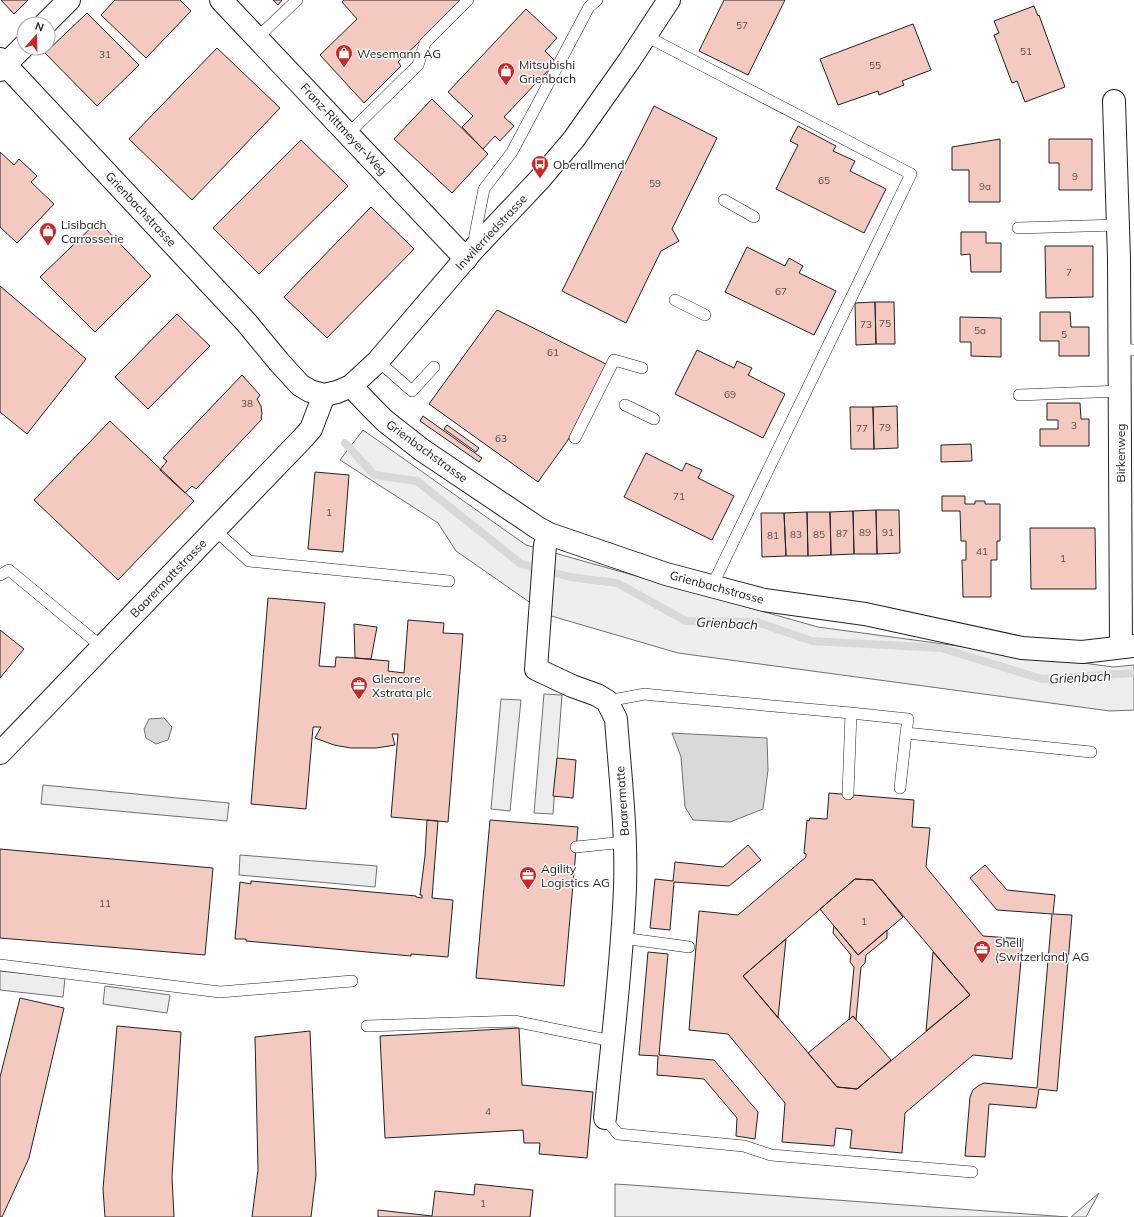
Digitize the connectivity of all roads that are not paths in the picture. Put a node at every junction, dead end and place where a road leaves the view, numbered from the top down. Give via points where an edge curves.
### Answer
1 (69, 0) edge
2 (221, 0) edge
3 (297, 0) edge
4 (468, 0) edge
5 (597, 0) edge
6 (664, 2) edge
7 (53, 16) edge
8 (646, 36) junction
9 (257, 38) junction
10 (16, 53) edge
11 (2, 64) edge
12 (1114, 101) dead end
13 (348, 134) junction
14 (724, 200) dead end
15 (754, 217) dead end
16 (1118, 225) junction
17 (1018, 228) dead end
18 (469, 255) junction
19 (1127, 255) edge
20 (675, 300) dead end
21 (705, 314) dead end
22 (1127, 350) edge
23 (378, 361) junction
24 (434, 367) dead end
25 (642, 368) dead end
26 (352, 386) junction
27 (1120, 391) junction
28 (324, 395) junction
29 (1019, 395) dead end
30 (624, 405) dead end
31 (654, 419) dead end
32 (575, 438) dead end
33 (215, 530) junction
34 (549, 534) junction
35 (0, 575) edge
36 (449, 581) dead end
37 (712, 586) junction
38 (1127, 646) edge
39 (102, 647) junction
40 (607, 701) junction
41 (851, 713) junction
42 (906, 733) junction
43 (1090, 752) dead end
44 (0, 754) edge
45 (900, 788) dead end
46 (848, 794) dead end
47 (625, 842) junction
48 (576, 847) dead end
49 (622, 938) junction
50 (689, 947) dead end
51 (0, 965) edge
52 (352, 981) dead end
53 (367, 1026) dead end
54 (612, 1041) junction
55 (605, 1118) joint
56 (972, 1172) dead end

1 - 7 street
2 - 9 street, Franz-Rittmeyer-Weg
3 - 9 lane
4 - 13 lane via 425,44 418,65
5 - 18 lane via 589,7 512,152 484,189
6 - 8 street, Inwilerriedstrasse
8 - 18 street, Inwilerriedstrasse via 574,139
8 - 37 lane via 911,174
9 - 13 street, Franz-Rittmeyer-Weg
10 - 11 street
11 - 28 street, Grienbachstrasse via 246,322 300,385
12 - 16 street, Birkenweg
13 - 18 street, Franz-Rittmeyer-Weg
14 - 15 lane
16 - 17 lane
16 - 19 street, Birkenweg
18 - 23 street, Inwilerriedstrasse
19 - 22 street, Birkenweg
20 - 21 lane
22 - 27 street, Birkenweg
23 - 24 lane via 412,391
23 - 26 street, Inwilerriedstrasse
25 - 32 lane via 614,360
26 - 28 street, Inwilerriedstrasse
26 - 34 street, Grienbachstrasse via 385,421 422,450
27 - 29 lane
27 - 38 street, Birkenweg
28 - 33 street, Baarermattstrasse via 311,429
30 - 31 lane
33 - 36 lane via 249,561
33 - 39 street, Baarermattstrasse
34 - 37 street, Grienbachstrasse via 666,574
34 - 40 street via 545,545 536,669
35 - 39 lane via 9,570
37 - 38 street, Grienbachstrasse via 764,600 864,614 1022,648 1082,652
39 - 44 street, Baarermattstrasse
40 - 41 lane via 645,694
40 - 47 street, Baarermatte via 616,719
41 - 42 lane via 908,719
41 - 46 lane
42 - 43 lane
42 - 45 lane
47 - 48 lane
47 - 49 street, Baarermatte
49 - 50 lane
49 - 54 street, Baarermatte
51 - 52 lane via 220,992
53 - 54 lane via 514,1021
54 - 55 street, Baarermatte
55 - 56 lane via 618,1134 744,1146 772,1155

